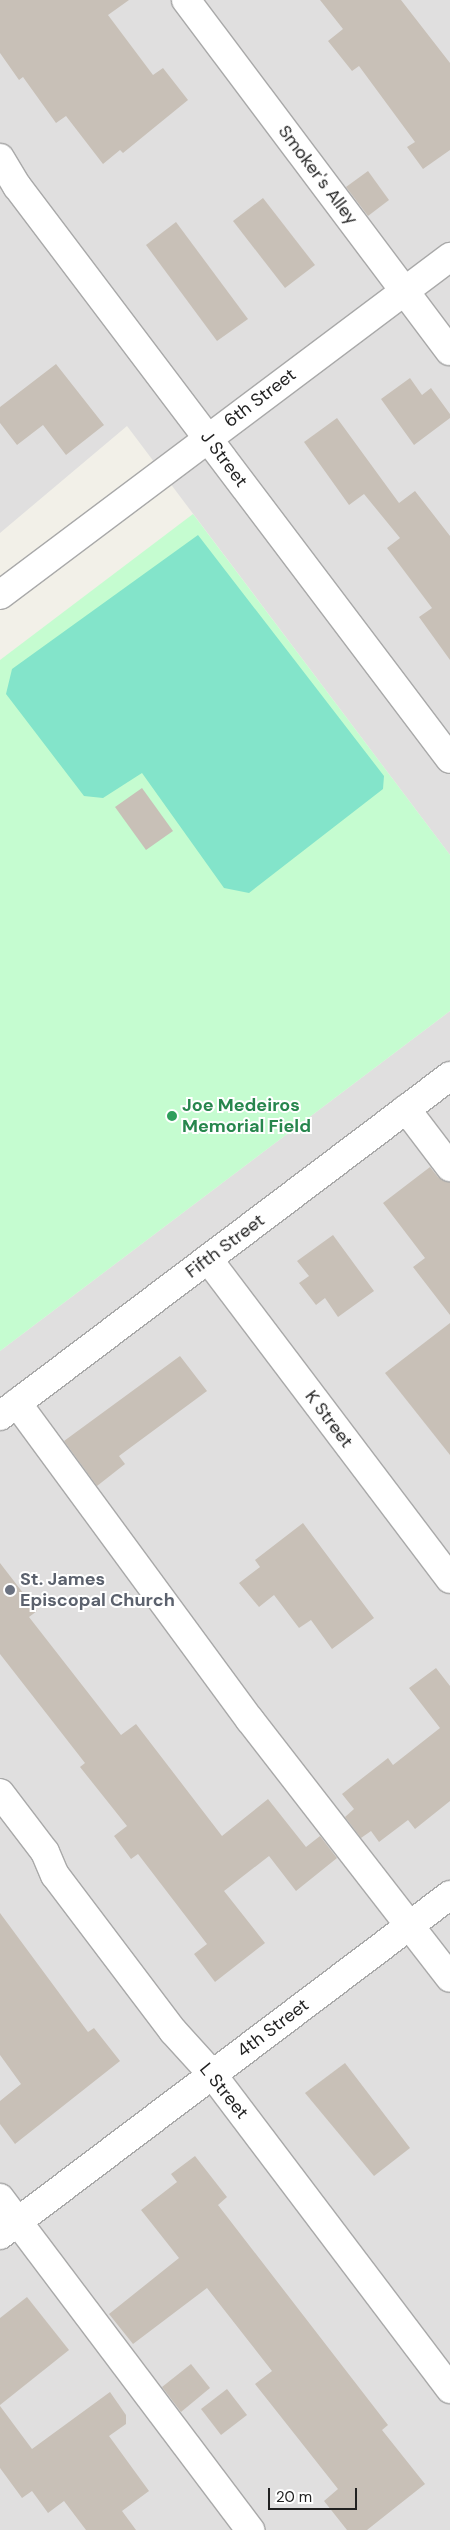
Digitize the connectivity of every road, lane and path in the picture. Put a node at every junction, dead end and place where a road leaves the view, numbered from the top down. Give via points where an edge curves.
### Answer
1 (186, 0) edge
2 (0, 158) edge
3 (450, 257) edge
4 (405, 291) junction
5 (450, 351) edge
6 (207, 438) junction
7 (3, 588) edge
8 (450, 759) edge
9 (450, 1076) edge
10 (406, 1109) junction
11 (450, 1167) edge
12 (208, 1259) junction
13 (8, 1410) edge
14 (450, 1579) edge
15 (0, 1793) edge
16 (450, 1895) edge
17 (408, 1926) junction
18 (450, 1978) edge
19 (212, 2074) junction
20 (0, 2198) edge
21 (9, 2228) edge
22 (450, 2388) edge
23 (250, 2530) edge

1 - 4 street, Smoker's Alley
2 - 6 street, J Street via 17,186
3 - 4 street, 6th Street
4 - 5 street, Smoker's Alley
4 - 6 street, 6th Street
6 - 7 street, 6th Street
6 - 8 street, J Street
9 - 10 street, Fifth Street
10 - 11 street
10 - 12 street, Fifth Street
12 - 13 street, Fifth Street
12 - 14 street, K Street
13 - 17 street
15 - 19 street, L Street via 45,1852 55,1875 173,2031
16 - 17 street, 4th Street
17 - 18 street
17 - 19 street, 4th Street
19 - 21 street, 4th Street
19 - 22 street, L Street
20 - 21 street
21 - 23 street

